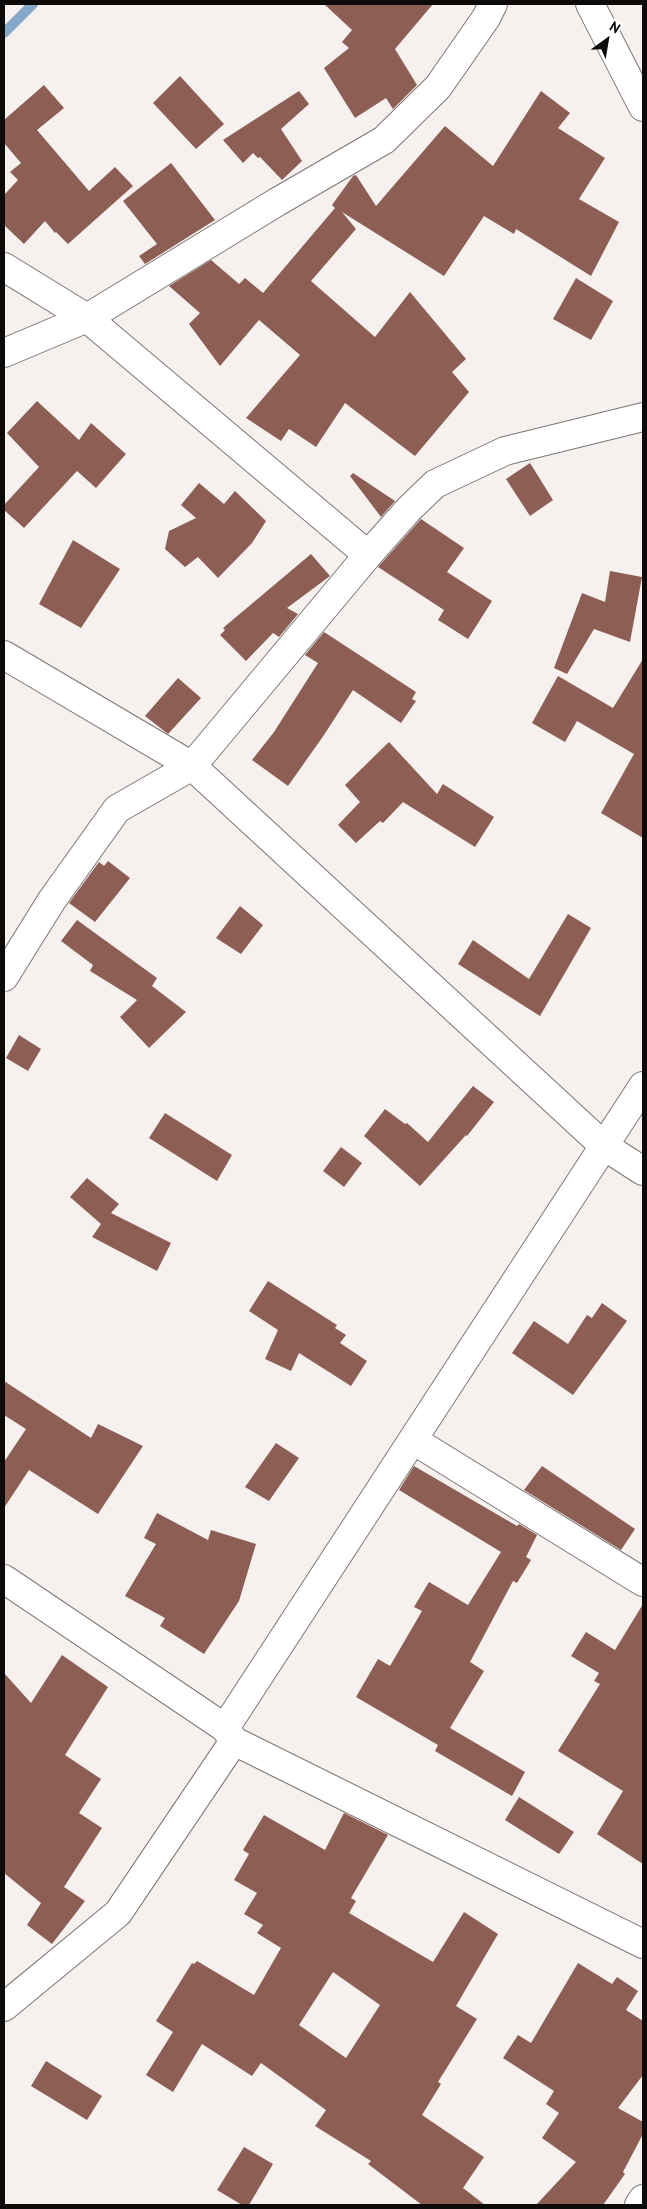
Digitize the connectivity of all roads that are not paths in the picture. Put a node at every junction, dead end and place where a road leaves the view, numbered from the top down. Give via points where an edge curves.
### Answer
1 (492, 4) edge
2 (590, 4) edge
3 (643, 107) edge
4 (4, 267) edge
5 (87, 318) junction
6 (4, 352) edge
7 (643, 418) edge
8 (368, 555) junction
9 (4, 655) edge
10 (192, 766) junction
11 (4, 977) edge
12 (643, 1086) edge
13 (604, 1146) junction
14 (643, 1171) edge
15 (413, 1440) junction
16 (4, 1579) edge
17 (643, 1582) edge
18 (230, 1734) junction
19 (643, 1944) edge
20 (4, 2007) edge
21 (643, 2200) edge
22 (639, 2205) edge

1 - 5 street via 486,18 438,87 384,140
2 - 3 street
4 - 5 street
5 - 6 street
5 - 8 street
7 - 8 street via 505,452 435,484
8 - 10 street
9 - 10 street
10 - 11 street via 117,809 52,900
10 - 13 street
12 - 13 street
13 - 14 street
13 - 15 street
15 - 17 street
15 - 18 street
16 - 18 street
18 - 19 street
18 - 20 street via 118,1913
21 - 22 street

